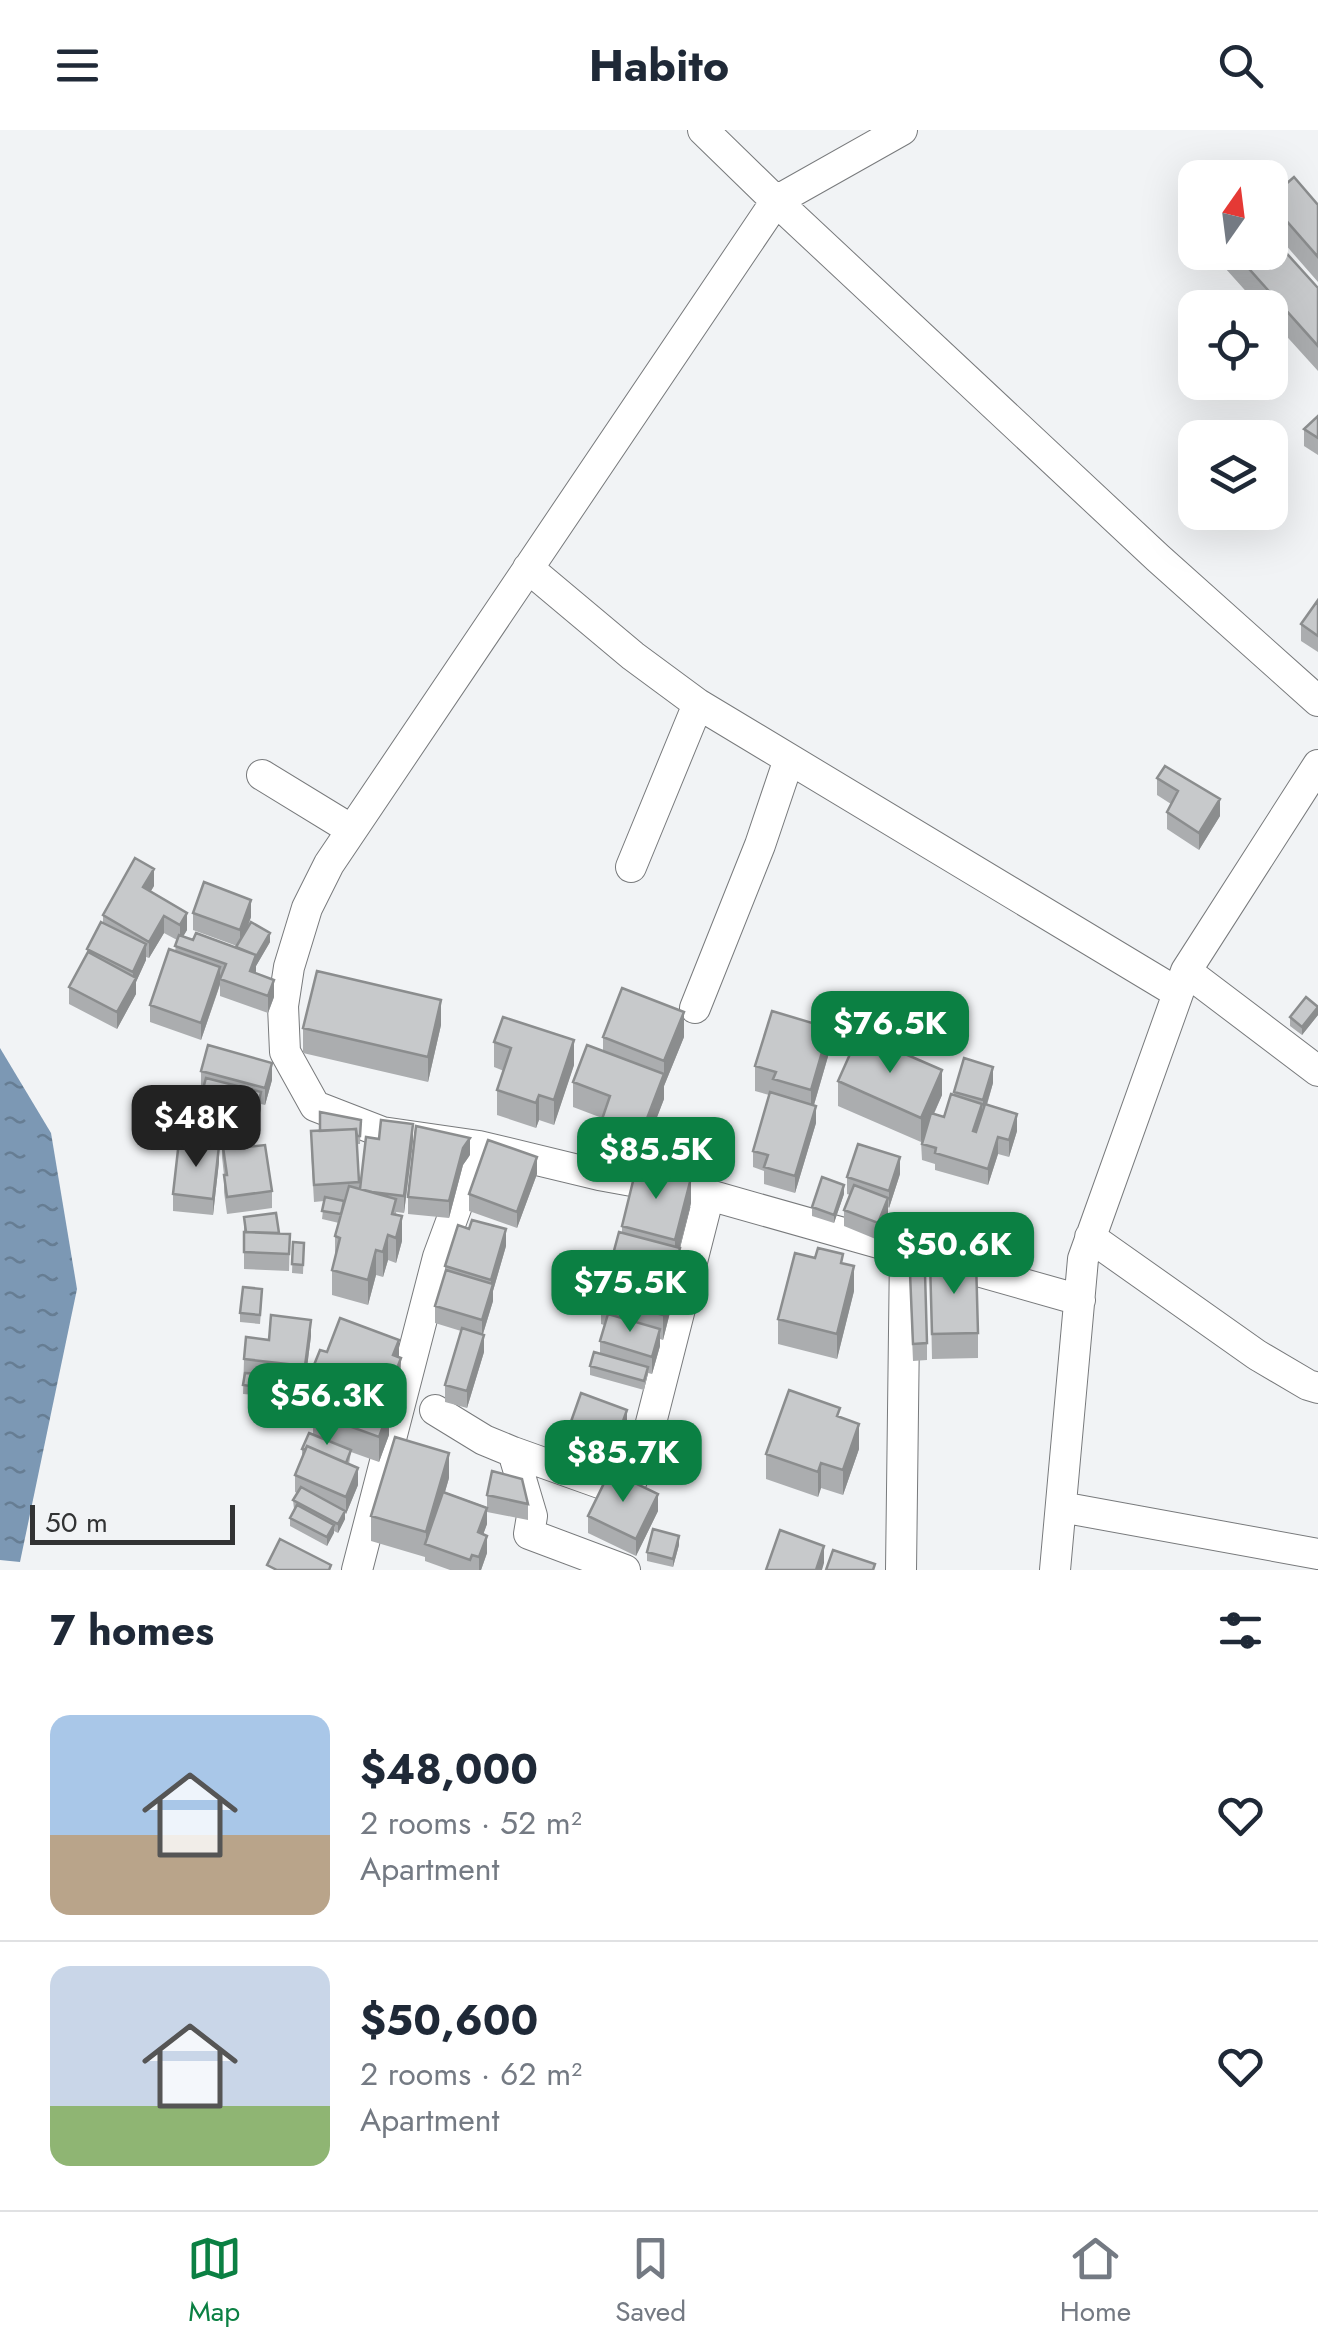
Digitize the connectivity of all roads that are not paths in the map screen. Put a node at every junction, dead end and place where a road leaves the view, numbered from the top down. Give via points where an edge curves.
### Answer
1 (703, 130) edge
2 (902, 130) edge
3 (776, 201) junction
4 (528, 568) junction
5 (1318, 701) edge
6 (698, 704) junction
7 (789, 760) junction
8 (1318, 765) edge
9 (262, 776) dead end
10 (352, 830) junction
11 (631, 868) dead end
12 (1182, 982) junction
13 (695, 1008) dead end
14 (1318, 1070) edge
15 (479, 1146) junction
16 (708, 1194) junction
17 (1090, 1237) junction
18 (905, 1252) junction
19 (1080, 1300) junction
20 (1318, 1388) edge
21 (435, 1410) dead end
22 (513, 1452) junction
23 (1061, 1506) junction
24 (1318, 1554) edge
25 (357, 1570) edge
26 (625, 1570) edge
27 (900, 1570) edge
28 (1055, 1570) edge

1 - 3 street
2 - 3 street
3 - 4 street
3 - 5 street
4 - 6 street
4 - 10 street
6 - 7 street
6 - 11 street
7 - 12 street
7 - 13 street
8 - 12 street
9 - 10 street
10 - 15 street via 307,908 289,967 286,1052 315,1106 382,1132
12 - 14 street
12 - 17 street
15 - 16 street
15 - 25 street via 438,1258
16 - 18 street
16 - 22 street via 632,1480 611,1487
17 - 19 street
17 - 20 street via 1257,1355
18 - 19 street
18 - 27 street
19 - 23 street
21 - 22 street
22 - 26 street via 532,1516 529,1534
23 - 24 street
23 - 28 street

